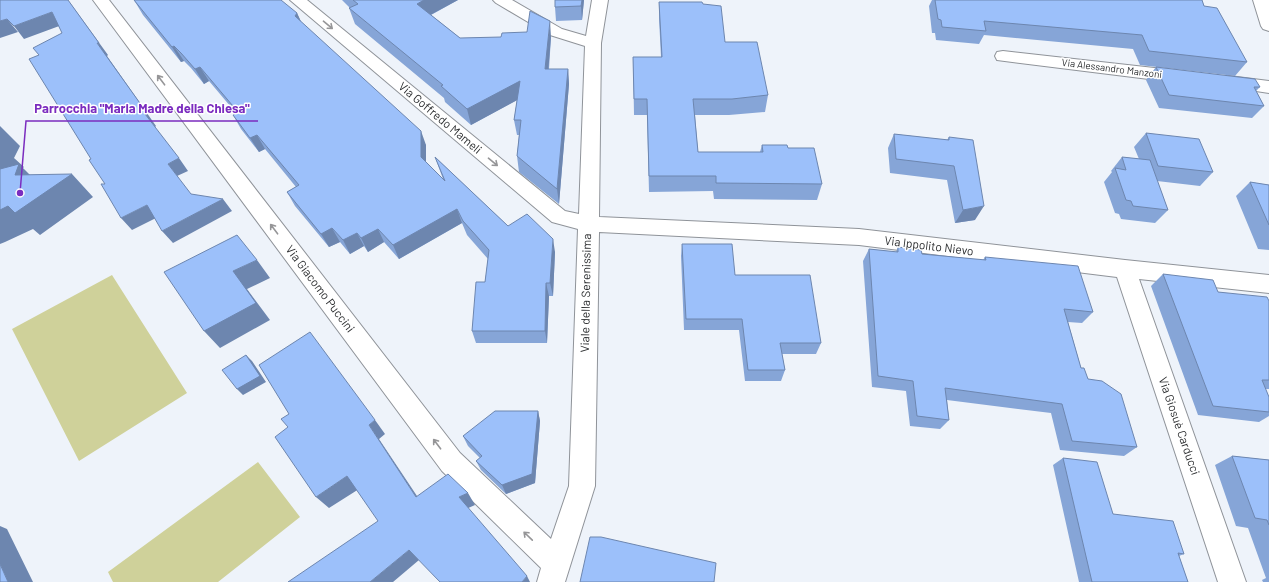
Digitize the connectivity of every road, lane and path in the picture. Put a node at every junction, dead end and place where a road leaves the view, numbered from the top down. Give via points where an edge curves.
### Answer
1 (100, 0) edge
2 (298, 0) edge
3 (501, 0) edge
4 (600, 0) edge
5 (1262, 3) edge
6 (1269, 26) edge
7 (593, 43) junction
8 (1003, 56) dead end
9 (1269, 87) edge
10 (588, 224) junction
11 (1125, 269) junction
12 (1269, 284) edge
13 (553, 572) edge
14 (1232, 582) edge

13 -> 1 street, Via Giacomo Puccini via 451,462
2 -> 10 street, Via Goffredo Mameli via 559,217
3 - 7 street via 556,32
4 - 7 street, Viale della Serenissima
5 - 6 street
7 - 10 street, Viale della Serenissima
8 - 9 street, Via Alessandro Manzoni
10 - 11 street, Via Ippolito Nievo via 859,237
10 - 13 street, Viale della Serenissima via 582,486
11 - 12 street, Via Ippolito Nievo
11 - 14 street, Via Giosuè Carducci

